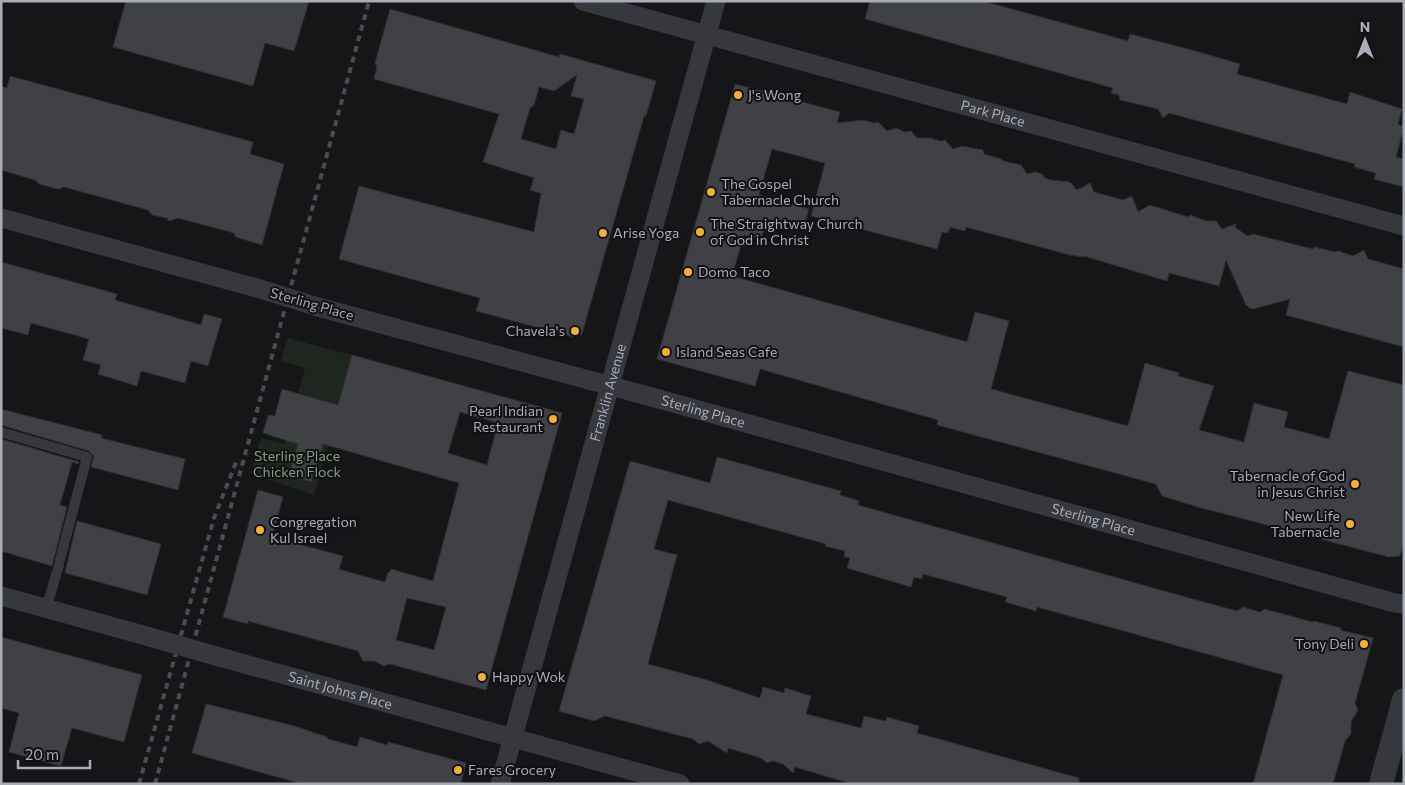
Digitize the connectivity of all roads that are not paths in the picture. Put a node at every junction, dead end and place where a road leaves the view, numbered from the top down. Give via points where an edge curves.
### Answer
1 (583, 1) edge
2 (716, 1) edge
3 (706, 35) junction
4 (1, 218) edge
5 (1404, 226) edge
6 (610, 385) junction
7 (1, 432) edge
8 (1, 596) edge
9 (1404, 604) edge
10 (46, 609) junction
11 (1404, 700) edge
12 (513, 738) junction
13 (500, 784) edge
14 (680, 784) edge
15 (1381, 784) edge

1 - 3 street, Park Place
2 - 3 street, Franklin Avenue
3 - 5 street, Park Place
3 - 6 street, Franklin Avenue
4 - 6 street, Sterling Place, bridge
6 - 9 street, Sterling Place
6 - 12 street, Franklin Avenue
7 - 10 lane via 87,457
8 - 10 street, Saint Johns Place
10 - 12 street, Saint Johns Place, bridge
11 - 15 street
12 - 13 street, Franklin Avenue
12 - 14 street, Saint Johns Place

